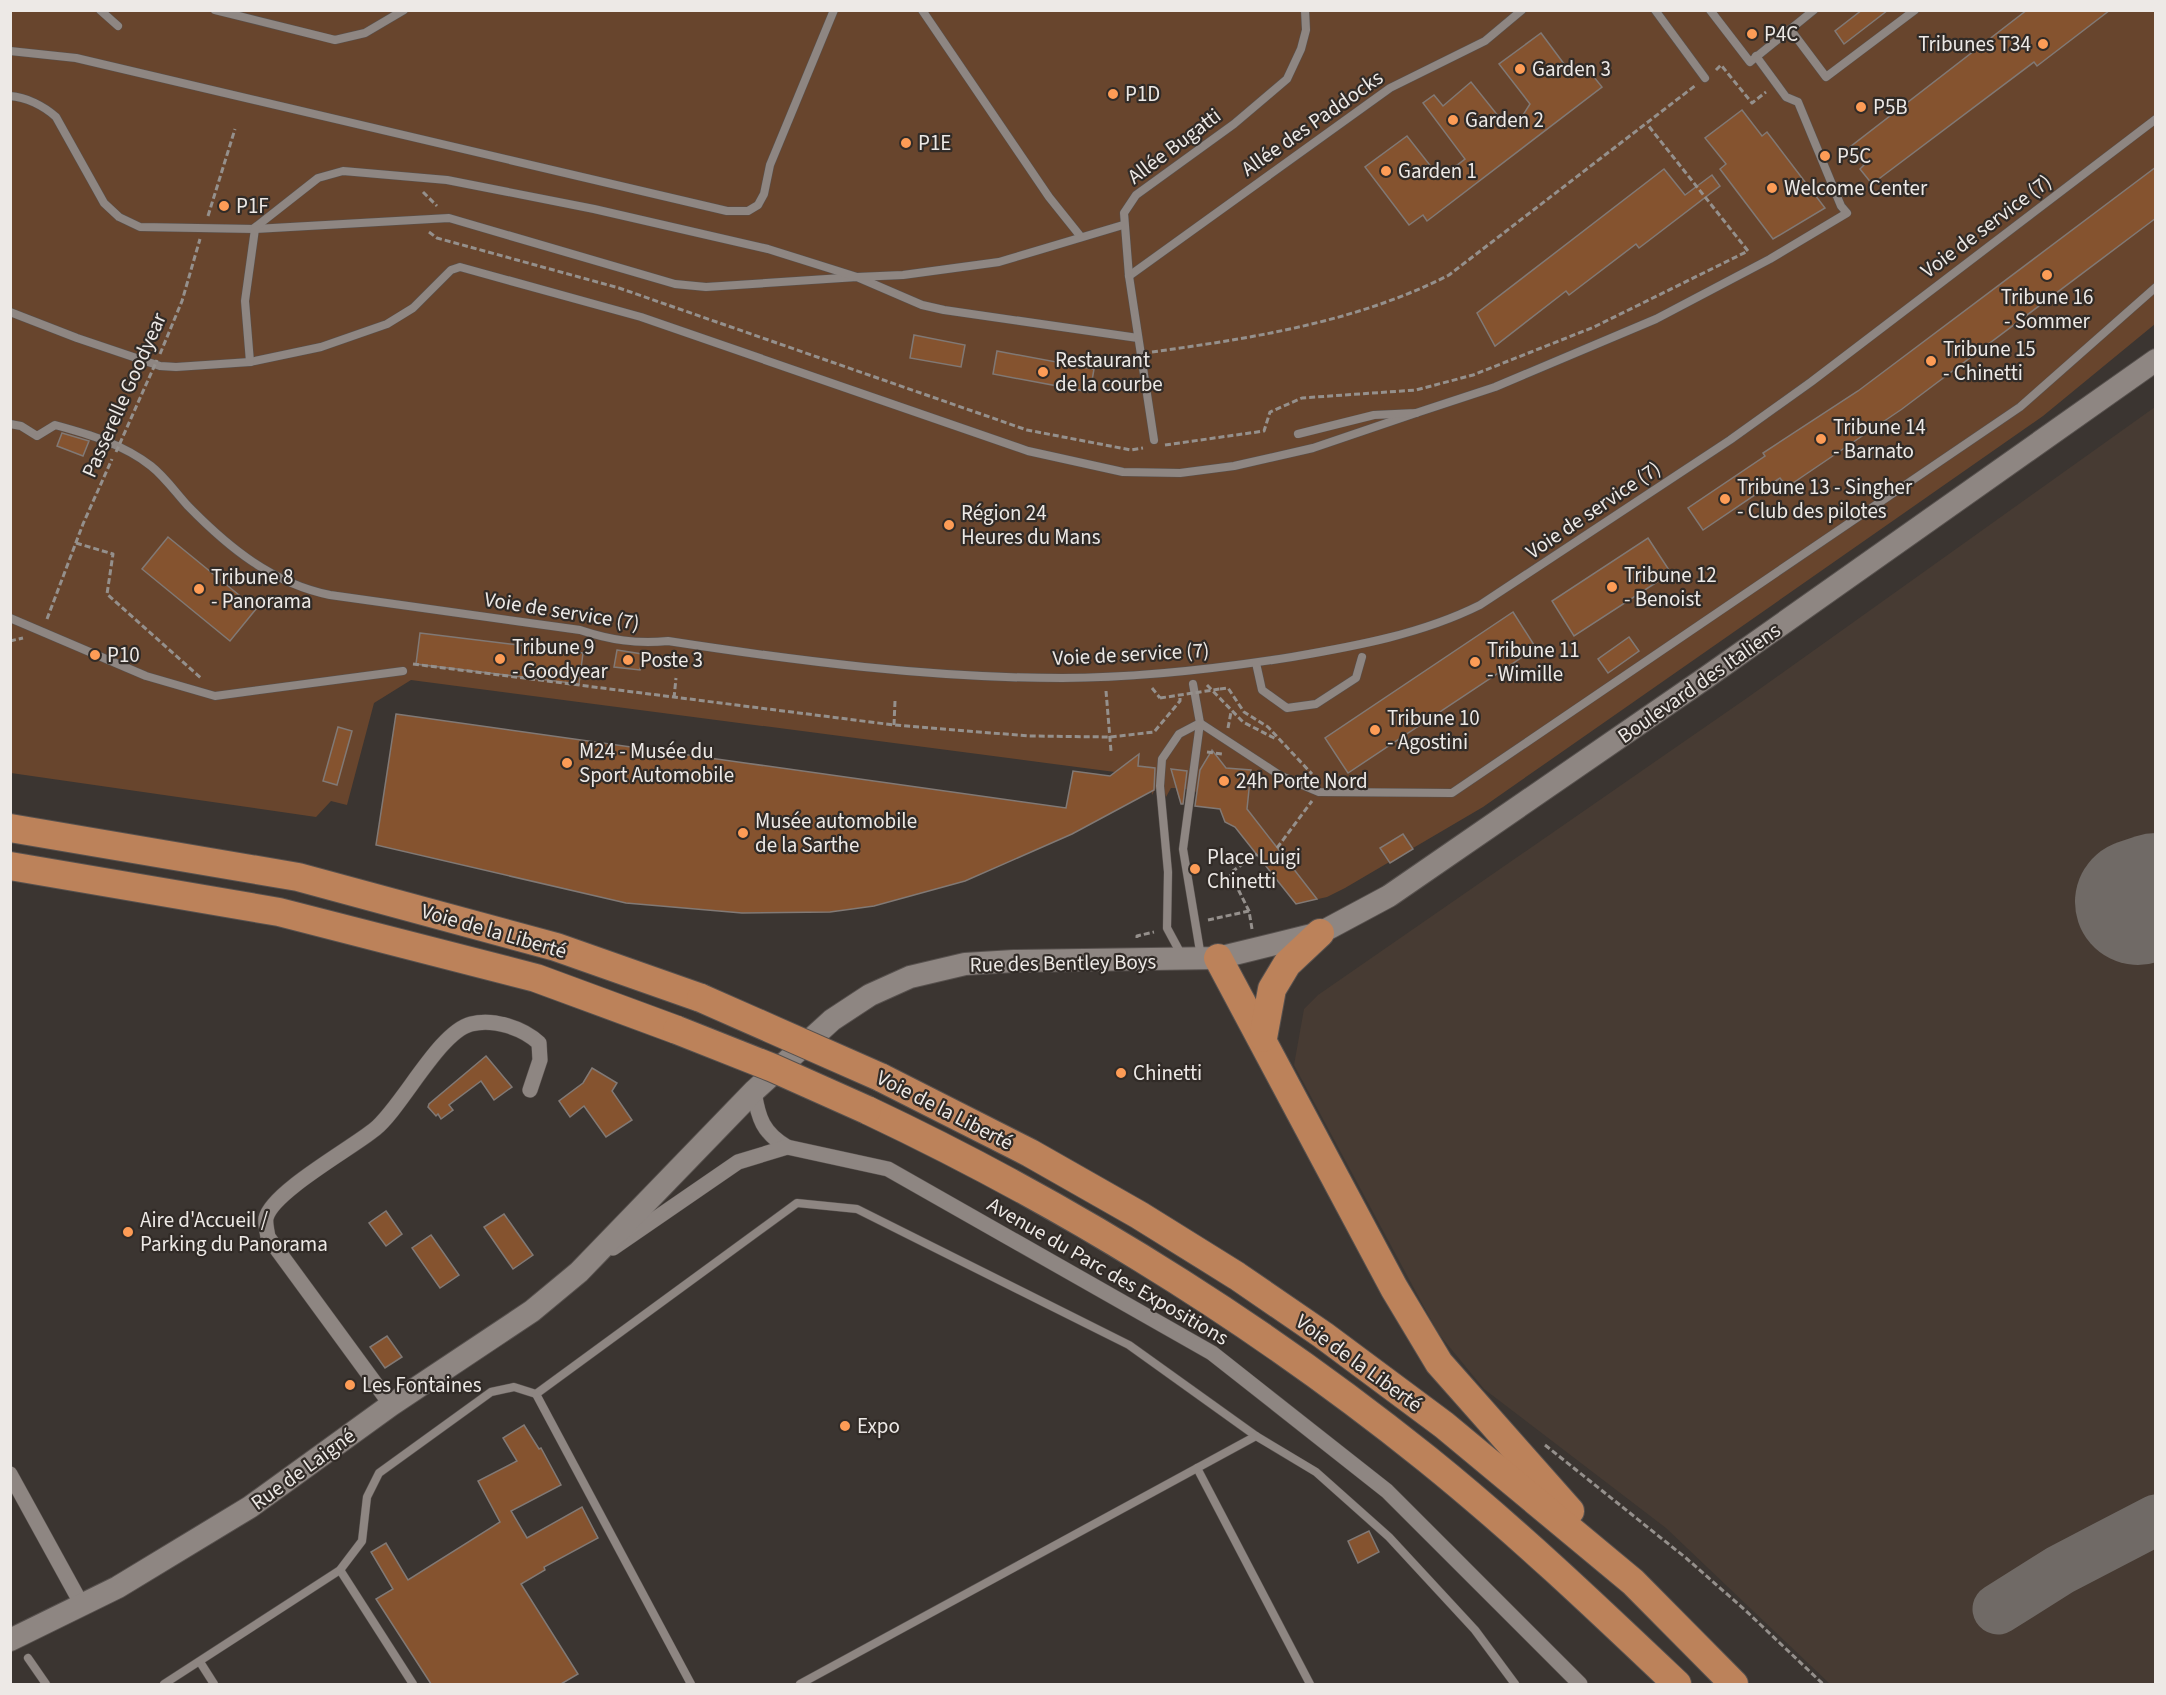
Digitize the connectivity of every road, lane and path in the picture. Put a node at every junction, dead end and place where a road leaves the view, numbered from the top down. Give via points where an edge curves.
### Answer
1 (100, 10) edge
2 (215, 10) edge
3 (404, 10) edge
4 (834, 10) edge
5 (922, 10) edge
6 (1305, 10) edge
7 (1522, 10) edge
8 (1655, 10) edge
9 (1710, 10) edge
10 (1814, 10) edge
11 (1915, 10) edge
12 (118, 26) dead end
13 (1790, 29) junction
14 (10, 51) edge
15 (1753, 59) junction
16 (1705, 78) dead end
17 (1732, 80) dead end
18 (1765, 94) dead end
19 (1683, 95) dead end
20 (10, 96) edge
21 (2156, 119) edge
22 (1647, 123) junction
23 (235, 129) dead end
24 (408, 176) junction
25 (449, 218) junction
26 (413, 220) junction
27 (1123, 225) junction
28 (204, 228) junction
29 (254, 229) junction
30 (1081, 237) junction
31 (1129, 276) junction
32 (857, 277) junction
33 (2156, 287) edge
34 (10, 312) edge
35 (1138, 339) junction
36 (1150, 353) dead end
37 (2156, 360) edge
38 (250, 362) junction
39 (1416, 413) junction
40 (10, 424) edge
41 (1298, 434) dead end
42 (1154, 441) dead end
43 (76, 543) junction
44 (10, 618) edge
45 (42, 633) junction
46 (1362, 657) dead end
47 (402, 662) dead end
48 (1256, 663) junction
49 (403, 671) dead end
50 (676, 678) dead end
51 (202, 679) dead end
52 (1205, 683) dead end
53 (1193, 684) dead end
54 (1151, 687) dead end
55 (1117, 688) dead end
56 (1180, 690) dead end
57 (674, 698) junction
58 (895, 701) dead end
59 (1200, 723) junction
60 (894, 725) junction
61 (1110, 737) junction
62 (1111, 751) dead end
63 (10, 828) edge
64 (1257, 854) dead end
65 (10, 866) edge
66 (1320, 933) junction
67 (1255, 950) junction
68 (1201, 959) junction
69 (1263, 1038) junction
70 (530, 1090) dead end
71 (754, 1091) junction
72 (787, 1147) junction
73 (579, 1272) junction
74 (536, 1394) junction
75 (391, 1405) junction
76 (1256, 1436) junction
77 (1540, 1441) dead end
78 (1197, 1468) junction
79 (10, 1474) edge
80 (340, 1570) junction
81 (1633, 1582) junction
82 (82, 1605) junction
83 (10, 1640) edge
84 (28, 1658) dead end
85 (200, 1662) junction
86 (45, 1684) edge
87 (164, 1684) edge
88 (214, 1684) edge
89 (412, 1684) edge
90 (691, 1684) edge
91 (800, 1684) edge
92 (1311, 1684) edge
93 (1515, 1684) edge
94 (1580, 1684) edge
95 (1677, 1684) edge
96 (1734, 1684) edge
97 (1823, 1684) edge

1 - 12 lane
2 - 3 lane via 335,40 365,33
4 - 14 lane via 770,165 764,194 758,205 748,211 727,211 76,58
5 - 30 lane via 1049,197
6 - 27 lane, Allée Bugatti via 1306,30 1287,79 1234,124 1136,195 1124,213
7 - 31 lane, Allée des Paddocks via 1485,41 1390,88
8 - 16 lane
9 - 15 lane
10 - 13 lane
11 - 13 lane via 1826,77
13 - 15 lane
15 - 39 lane via 1786,98 1798,102 1847,213 1656,319 1495,387
17 - 18 path via 1752,103
19 - 22 path
20 - 28 lane via 20,97 56,117 104,203 119,217 140,227
21 - 48 lane, Voie de service (7) via 1749,427 1480,605 1449,621 1341,649
22 - 26 path via 1748,251 1594,327 1473,375 1416,390 1302,398 1270,412 1264,431 1131,450 1027,430 619,288 437,238
22 - 36 path via 1449,275 1422,289 1299,327
23 - 28 path, Passerelle Goodyear
24 - 25 path
24 - 29 lane via 328,173
24 - 32 lane via 466,183 594,209 768,249
25 - 26 lane
25 - 32 lane via 675,285 706,287
26 - 29 lane
27 - 30 lane
27 - 31 lane, Allée Bugatti
28 - 29 lane
28 - 43 path, Passerelle Goodyear, bridge via 182,301
29 - 38 lane via 245,301
30 - 32 lane via 999,262
31 - 35 lane, Allée Bugatti
32 - 35 lane via 944,310
33 - 59 lane via 2020,407 1452,793 1319,792 1281,776
34 - 38 lane via 160,366
35 - 42 lane, Allée Bugatti
37 - 66 street, Boulevard des Italiens via 1389,896
38 - 39 lane via 321,347 387,324 413,308 451,270 460,267 641,316 1028,451 1123,472 1180,473 1234,466 1313,448
39 - 41 lane via 1374,415
40 - 48 lane, Voie de service (7) via 37,436 55,424 95,436 128,452 151,466 189,507 260,569 305,590 330,595 580,630 612,641 668,641 866,667 1062,678 1170,673
43 - 45 path, Passerelle Goodyear
43 - 51 path via 113,554 107,594
44 - 45 lane
45 - 49 lane via 146,676 215,696
46 - 48 lane via 1356,678 1316,704 1287,708 1262,690
47 - 57 path
50 - 57 path
52 - 54 path, bridge via 1243,722 1278,740 1268,727 1244,712 1228,688 1220,689 1160,698
53 - 59 lane
55 - 61 path via 1106,689
56 - 61 path via 1180,701 1154,732
57 - 60 path
58 - 60 path
59 - 68 lane via 1183,849
59 - 68 lane via 1179,734 1162,759 1160,786 1168,872 1167,928
60 - 61 path via 1029,736
61 - 62 path
63 - 81 highway, Voie de la Liberté, bridge via 298,877 556,947 701,998 880,1077 1030,1153 1274,1300 1444,1425
64 - 67 path via 1230,873 1249,911
65 - 95 highway, Voie de la Liberté, bridge via 279,912 536,978 773,1068 867,1110 989,1170 1065,1213 1209,1300 1307,1368 1490,1511
66 - 67 street, Boulevard des Italiens
66 - 69 highway via 1287,964 1272,989
67 - 68 street, Boulevard des Italiens
68 - 69 highway
68 - 71 street, Rue des Bentley Boys via 1014,961 966,964 910,977 870,995 832,1020
69 - 81 highway via 1394,1288 1439,1363
70 - 75 street via 540,1060 539,1043 527,1032 502,1024 470,1024 450,1038 377,1127 276,1200 266,1218 268,1237
71 - 72 street via 763,1128 772,1139
71 - 73 street, Rue de Laigné
72 - 73 street, Avenue du Parc des Expositions via 738,1162
72 - 94 street, Avenue du Parc des Expositions via 888,1169 1212,1353 1387,1491
73 - 75 street, Rue de Laigné via 532,1311
74 - 76 lane via 797,1203 857,1209 1129,1344
74 - 80 lane via 514,1387 491,1392 380,1473 367,1497 362,1541
74 - 90 lane
75 - 82 street, Rue de Laigné via 250,1507
76 - 78 lane
76 - 93 lane via 1316,1472 1389,1537 1475,1630
77 - 97 path via 1686,1558
78 - 91 lane
78 - 92 lane
79 - 82 street
80 - 85 lane
80 - 89 lane
81 - 96 highway, Voie de la Liberté
82 - 83 street, Rue de Laigné
84 - 86 lane
85 - 87 lane
85 - 88 lane

